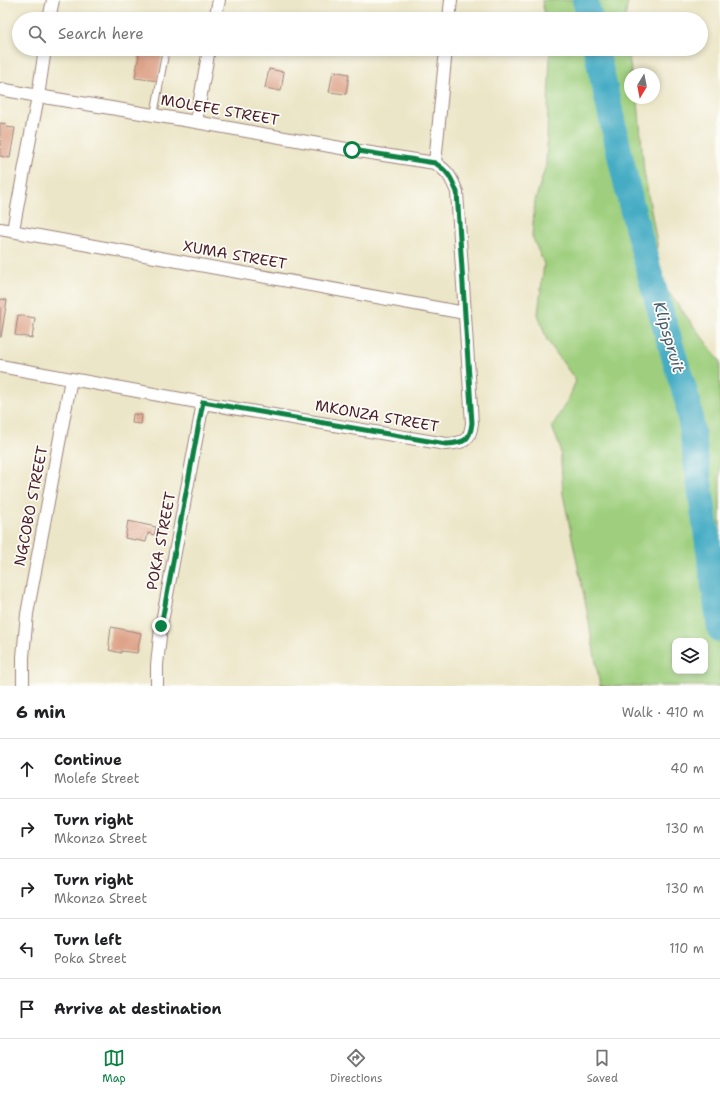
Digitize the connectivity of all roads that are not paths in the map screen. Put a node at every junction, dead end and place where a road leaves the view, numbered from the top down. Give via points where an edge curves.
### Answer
1 (53, 0) edge
2 (219, 0) edge
3 (451, 0) edge
4 (50, 12) edge
5 (216, 12) edge
6 (450, 12) edge
7 (44, 56) edge
8 (165, 56) edge
9 (208, 56) edge
10 (445, 56) edge
11 (0, 89) edge
12 (38, 96) junction
13 (154, 115) junction
14 (196, 122) junction
15 (435, 163) junction
16 (0, 229) edge
17 (14, 230) junction
18 (465, 314) junction
19 (0, 366) edge
20 (71, 379) junction
21 (203, 402) junction
22 (23, 686) edge
23 (157, 686) edge

1 - 4 street
2 - 5 street
3 - 6 street
7 - 12 street
8 - 13 lane
9 - 14 street
10 - 15 street
11 - 12 street, MOLEFE STREET
12 - 13 street, MOLEFE STREET
12 - 17 street
13 - 14 street, MOLEFE STREET
14 - 15 street, MOLEFE STREET
15 - 18 street, MKONZA STREET via 449,174 457,192
16 - 17 street, XUMA STREET
17 - 18 street, XUMA STREET
18 - 21 street, MKONZA STREET via 472,423 471,433 467,439 458,443 446,444
19 - 20 street, MKONZA STREET
20 - 21 street, MKONZA STREET
20 - 22 street, NGCOBO STREET via 27,614
21 - 23 street, POKA STREET via 161,626

